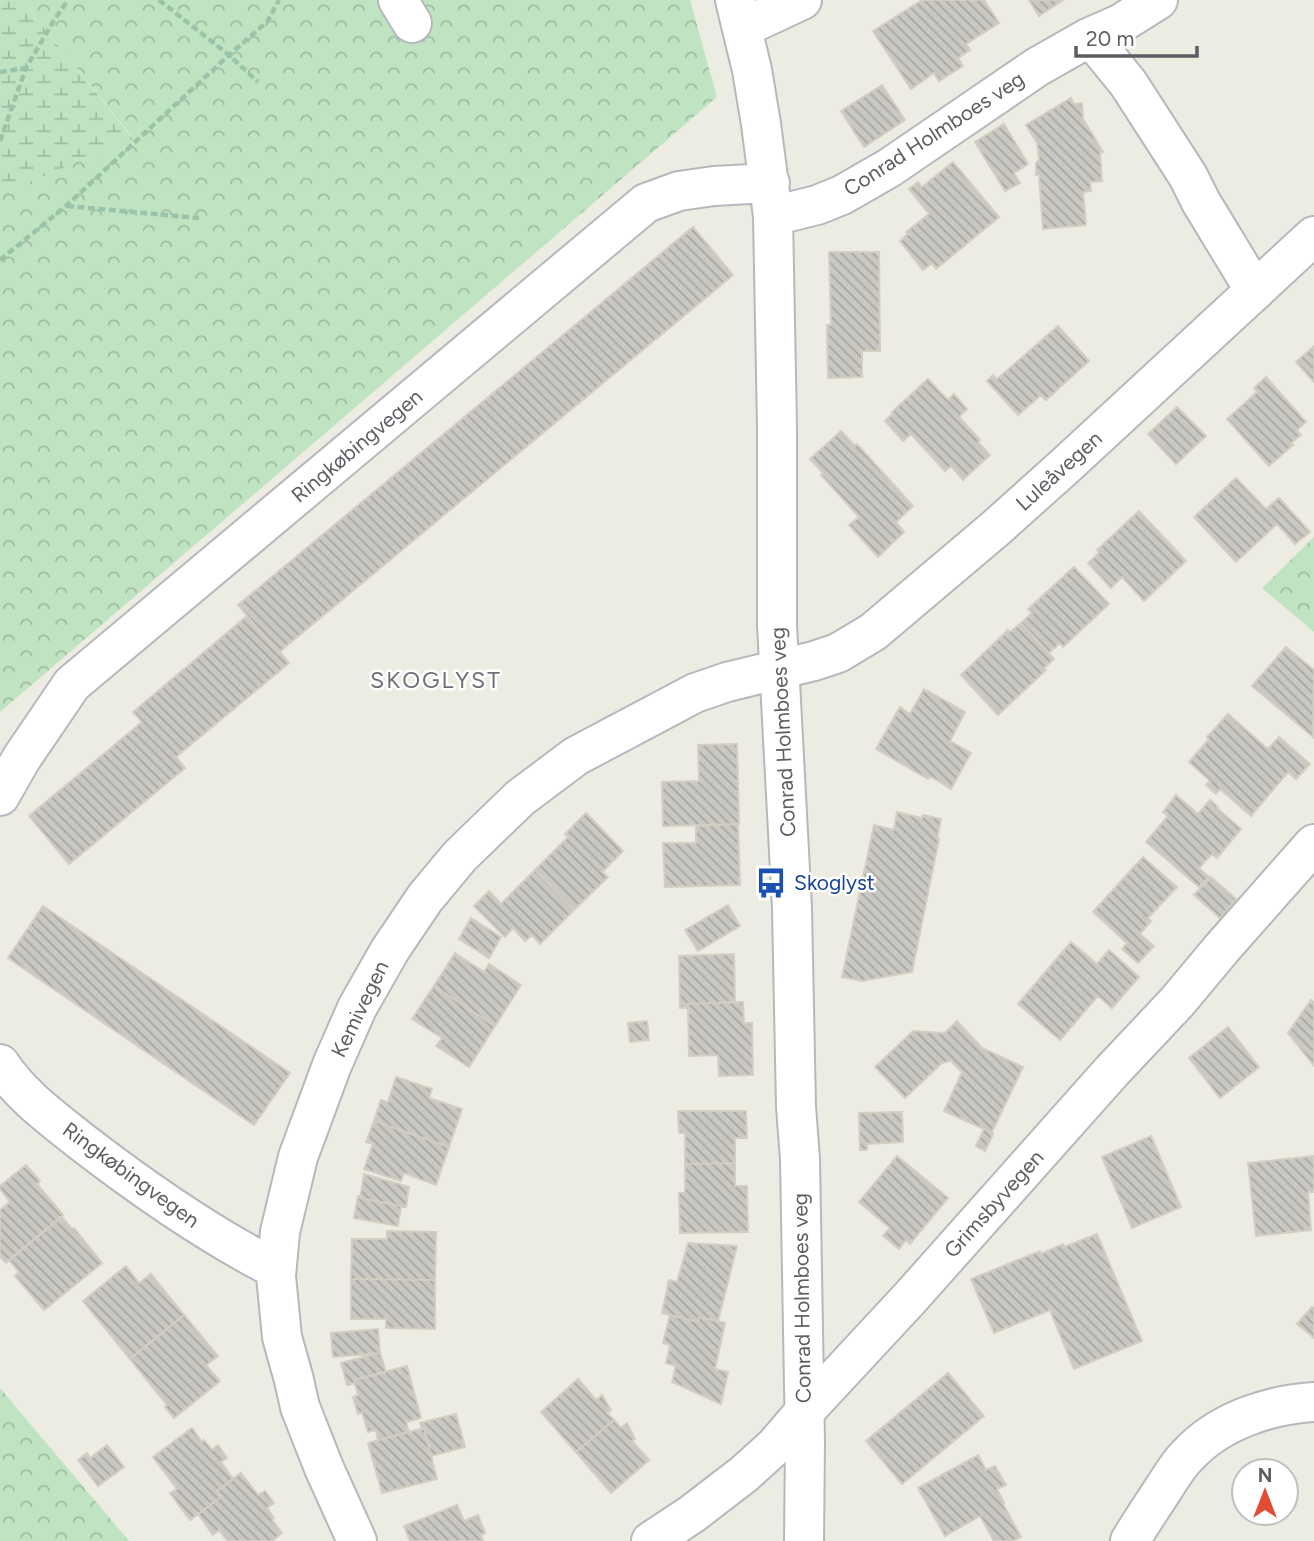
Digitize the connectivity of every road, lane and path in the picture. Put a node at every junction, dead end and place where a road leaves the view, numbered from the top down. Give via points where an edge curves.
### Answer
1 (68, 0) edge
2 (159, 0) edge
3 (279, 0) edge
4 (802, 0) edge
5 (1158, 0) edge
6 (738, 14) edge
7 (1088, 38) junction
8 (229, 55) junction
9 (26, 68) junction
10 (0, 72) edge
11 (258, 82) dead end
12 (0, 141) edge
13 (771, 199) junction
14 (66, 206) junction
15 (199, 219) dead end
16 (1314, 236) edge
17 (0, 260) edge
18 (1255, 291) junction
19 (780, 669) junction
20 (0, 796) edge
21 (1314, 844) edge
22 (0, 1064) edge
23 (276, 1269) junction
24 (1314, 1402) edge
25 (805, 1411) junction
26 (357, 1541) edge
27 (651, 1541) edge
28 (804, 1541) edge
29 (1130, 1541) edge

1 - 9 path
2 - 8 path
3 - 8 path via 267,22
4 - 6 street
5 - 7 street, Conrad Holmboes veg
6 - 13 street, Conrad Holmboes veg via 752,70
7 - 13 street, Conrad Holmboes veg via 842,195 817,205
7 - 18 street via 1128,83
8 - 11 path
8 - 14 path
9 - 10 path
9 - 12 path
13 - 19 street, Conrad Holmboes veg
13 - 20 street, Ringkøbingvegen via 714,186 679,191 646,203 72,684
14 - 15 path
14 - 17 path
16 - 18 street, Luleåvegen
18 - 19 street, Luleåvegen via 996,528 873,632 838,653
19 - 23 street, Kemivegen via 695,693 576,756 520,798 460,856 425,898 357,1008 298,1157
19 - 25 street, Conrad Holmboes veg via 792,908
21 - 25 street, Grimsbyvegen via 1177,1002
22 - 23 street, Ringkøbingvegen via 36,1106 128,1178
23 - 26 street, Kemivegen via 282,1337 300,1408
24 - 29 street via 1246,1417 1206,1438 1186,1456
25 - 27 street, Grimsbyvegen via 744,1474
25 - 28 street, Conrad Holmboes veg

